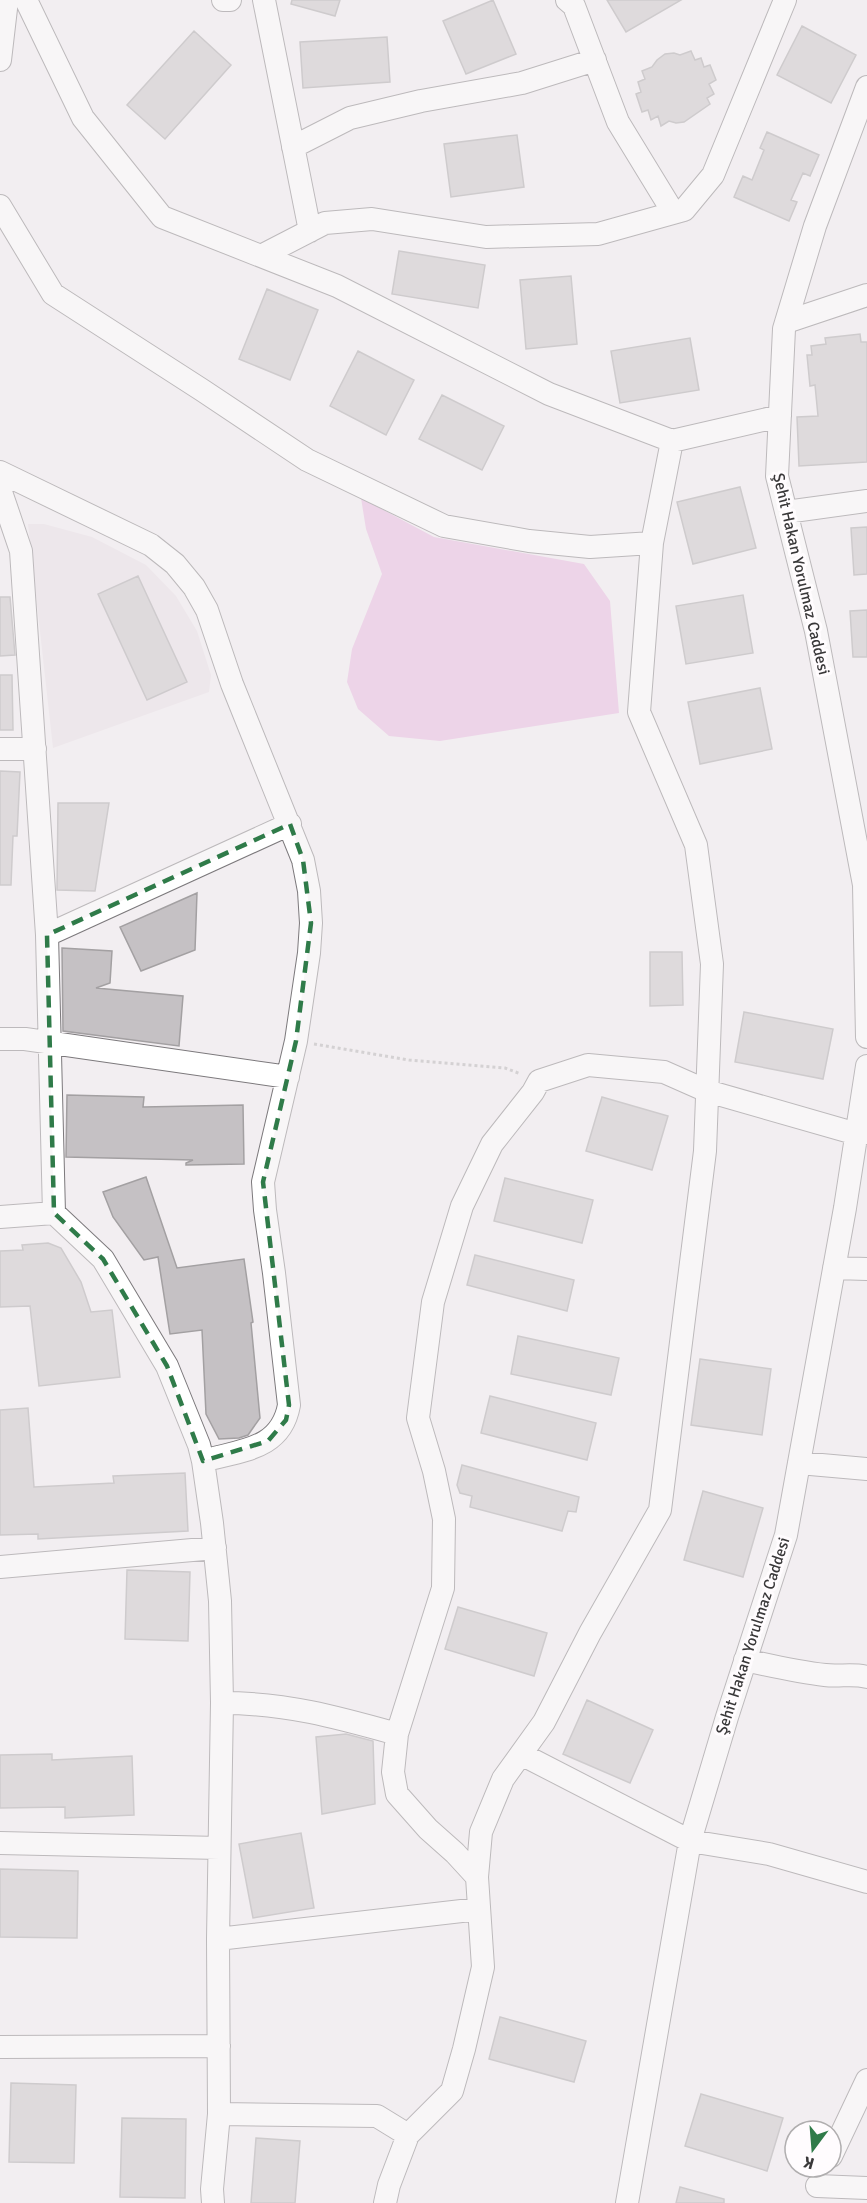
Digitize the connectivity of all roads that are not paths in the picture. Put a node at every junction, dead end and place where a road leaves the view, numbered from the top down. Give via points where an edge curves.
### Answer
1 (7, 0) edge
2 (26, 0) edge
3 (222, 0) edge
4 (230, 0) edge
5 (264, 0) edge
6 (567, 0) edge
7 (776, 4) edge
8 (0, 60) edge
9 (595, 60) junction
10 (867, 87) edge
11 (293, 147) junction
12 (0, 206) edge
13 (673, 212) junction
14 (310, 231) junction
15 (263, 255) junction
16 (867, 295) edge
17 (786, 322) junction
18 (780, 416) junction
19 (672, 441) junction
20 (0, 472) edge
21 (0, 489) edge
22 (867, 501) edge
23 (786, 512) junction
24 (652, 543) junction
25 (0, 749) edge
26 (35, 749) junction
27 (290, 824) junction
28 (47, 935) junction
29 (867, 1037) edge
30 (0, 1039) edge
31 (50, 1043) junction
32 (867, 1066) edge
33 (288, 1077) junction
34 (707, 1091) junction
35 (862, 1134) edge
36 (54, 1213) junction
37 (0, 1217) edge
38 (834, 1268) junction
39 (867, 1269) edge
40 (203, 1461) junction
41 (799, 1463) junction
42 (867, 1469) edge
43 (215, 1548) junction
44 (0, 1567) edge
45 (745, 1660) junction
46 (867, 1677) edge
47 (222, 1702) junction
48 (397, 1734) junction
49 (521, 1754) junction
50 (690, 1841) junction
51 (0, 1843) edge
52 (219, 1848) junction
53 (477, 1877) junction
54 (867, 1882) edge
55 (479, 1909) junction
56 (218, 1939) junction
57 (219, 2046) junction
58 (0, 2047) edge
59 (867, 2080) edge
60 (219, 2114) junction
61 (843, 2131) edge
62 (408, 2135) junction
63 (817, 2185) edge
64 (867, 2188) edge
65 (213, 2203) edge
66 (385, 2203) edge
67 (627, 2203) edge

1 - 8 street
2 - 15 street via 83,118 162,217
3 - 4 street
5 - 11 street
6 - 9 street via 574,6
7 - 13 street via 713,175 684,210
9 - 11 street via 522,83 350,118
9 - 13 street via 618,122
10 - 17 street, Şehit Hakan Yorulmaz Caddesi via 815,226
11 - 14 street
12 - 24 street via 53,294 307,460 444,526 590,547
13 - 14 street via 598,234 486,237 372,219 325,223
14 - 15 street
15 - 19 street via 337,286 549,394
16 - 17 street
17 - 18 street, Şehit Hakan Yorulmaz Caddesi
18 - 19 street
18 - 23 street, Şehit Hakan Yorulmaz Caddesi via 777,476
19 - 24 street
20 - 27 street via 142,540 175,564 194,587 207,609 240,704
21 - 26 street via 21,551
22 - 23 street
23 - 29 street, Şehit Hakan Yorulmaz Caddesi via 816,631 864,885
24 - 34 street via 639,712 696,845 712,964
25 - 26 street
26 - 28 street
27 - 28 street
27 - 33 street via 303,860 311,923
28 - 31 street
30 - 31 street
31 - 33 street
31 - 36 street
32 - 35 street, Şehit Hakan Yorulmaz Caddesi
33 - 40 street via 263,1182 289,1405 286,1420 268,1441
34 - 35 street
34 - 48 street via 664,1072 588,1065 539,1081 492,1143 462,1206 433,1302 418,1418 444,1519 443,1588
34 - 49 street via 705,1151 660,1510 544,1722
35 - 38 street, Şehit Hakan Yorulmaz Caddesi
36 - 37 street
36 - 40 street via 103,1258 167,1366
38 - 39 street
38 - 41 street, Şehit Hakan Yorulmaz Caddesi
40 - 43 street
41 - 42 street
41 - 45 street, Şehit Hakan Yorulmaz Caddesi via 786,1535
43 - 44 street
43 - 47 street
45 - 46 street via 799,1672
45 - 50 street, Şehit Hakan Yorulmaz Caddesi
47 - 48 street via 302,1709
47 - 52 street
48 - 53 street via 393,1772 397,1794
49 - 50 street
49 - 53 street via 502,1779 481,1832
50 - 54 street via 770,1854
50 - 67 street, Şehit Hakan Yorulmaz Caddesi
51 - 52 street
52 - 56 street
53 - 55 street
55 - 56 street
55 - 62 street via 483,1967 452,2091
56 - 57 street
57 - 58 street
57 - 60 street
59 - 61 street
60 - 62 street via 377,2116
60 - 65 street
62 - 66 street
63 - 64 street

